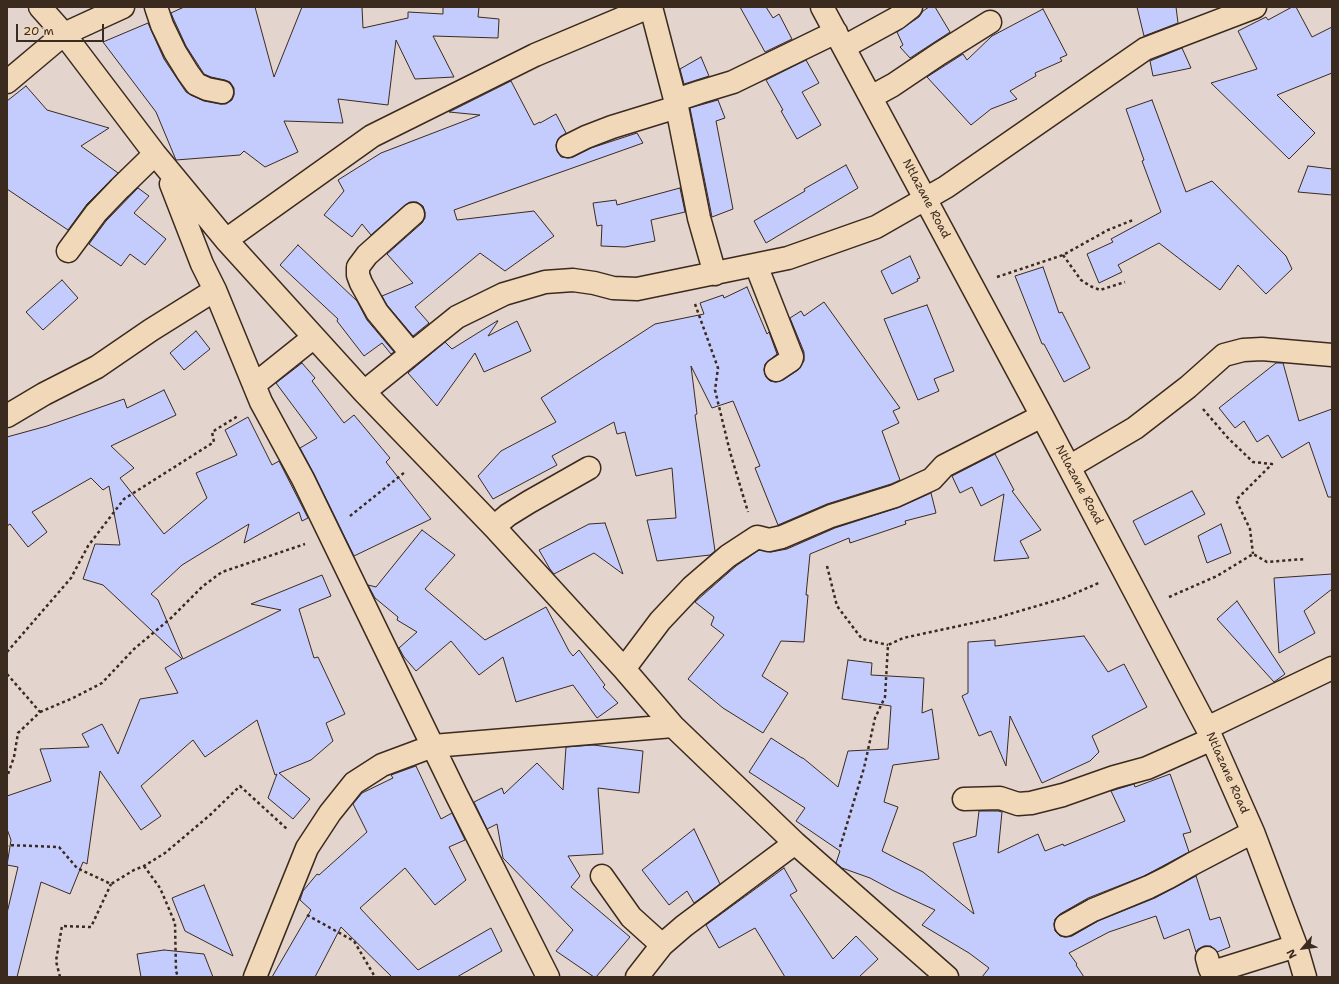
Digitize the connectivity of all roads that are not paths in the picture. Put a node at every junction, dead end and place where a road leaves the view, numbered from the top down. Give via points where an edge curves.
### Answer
1 (40, 7) edge
2 (123, 7) edge
3 (156, 7) edge
4 (650, 7) edge
5 (822, 7) edge
6 (911, 7) edge
7 (1255, 7) edge
8 (990, 22) dead end
9 (64, 34) junction
10 (840, 39) junction
11 (7, 82) edge
12 (222, 92) dead end
13 (871, 98) junction
14 (676, 104) junction
15 (568, 146) dead end
16 (159, 159) junction
17 (926, 199) junction
18 (413, 214) dead end
19 (226, 240) junction
20 (68, 250) dead end
21 (756, 265) junction
22 (715, 274) junction
23 (215, 290) junction
24 (314, 337) junction
25 (412, 353) junction
26 (1332, 355) edge
27 (776, 370) dead end
28 (364, 392) junction
29 (257, 393) junction
30 (7, 416) edge
31 (1042, 416) junction
32 (1070, 467) junction
33 (588, 468) dead end
34 (494, 527) junction
35 (1332, 668) edge
36 (624, 669) junction
37 (673, 726) junction
38 (1210, 733) junction
39 (434, 746) junction
40 (964, 800) dead end
41 (1253, 832) junction
42 (795, 843) junction
43 (602, 876) dead end
44 (1066, 925) dead end
45 (662, 945) junction
46 (1296, 946) junction
47 (1207, 958) dead end
48 (255, 977) edge
49 (548, 977) edge
50 (638, 977) edge
51 (947, 977) edge
52 (1305, 977) edge

1 - 9 street
2 - 9 street
3 - 12 street via 175,52 196,84 207,90
4 - 14 street
4 - 19 street via 534,55 372,136
5 - 10 street, Ntlazane Road
6 - 10 street via 897,18
7 - 17 street via 1145,49
8 - 13 street
9 - 11 street
9 - 16 street
10 - 13 street, Ntlazane Road
10 - 14 street via 733,82 700,92
13 - 17 street, Ntlazane Road
14 - 15 street
14 - 22 street via 699,218
16 - 19 street
16 - 20 street via 120,188
16 - 23 street
17 - 21 street via 876,227 788,258
17 - 31 street, Ntlazane Road
18 - 25 street via 367,255 358,267 361,283 377,312
19 - 24 street
21 - 22 street
21 - 27 street via 792,357
22 - 25 street via 638,290 573,280 546,282 504,294 456,317
23 - 29 street
23 - 30 street via 97,367
24 - 28 street
24 - 29 street
25 - 28 street
26 - 32 street via 1262,349 1224,355 1135,428
28 - 34 street
29 - 39 street via 303,479
31 - 32 street, Ntlazane Road
31 - 36 street via 944,466 932,480 895,496 831,516 782,537 769,540 757,537 728,556 692,587 660,621
32 - 38 street, Ntlazane Road
33 - 34 street via 508,515
34 - 36 street
35 - 38 street
36 - 37 street
37 - 39 street
37 - 42 street
38 - 40 street via 1147,768 1063,795 1018,804 1000,798
38 - 41 street, Ntlazane Road
39 - 48 street via 382,765 354,783 330,813 307,848
39 - 49 street
41 - 44 street via 1170,877 1093,910
41 - 46 street, Ntlazane Road
42 - 45 street
42 - 51 street
43 - 45 street via 631,917
45 - 50 street
46 - 47 street via 1216,971 1210,969
46 - 52 street, Ntlazane Road

